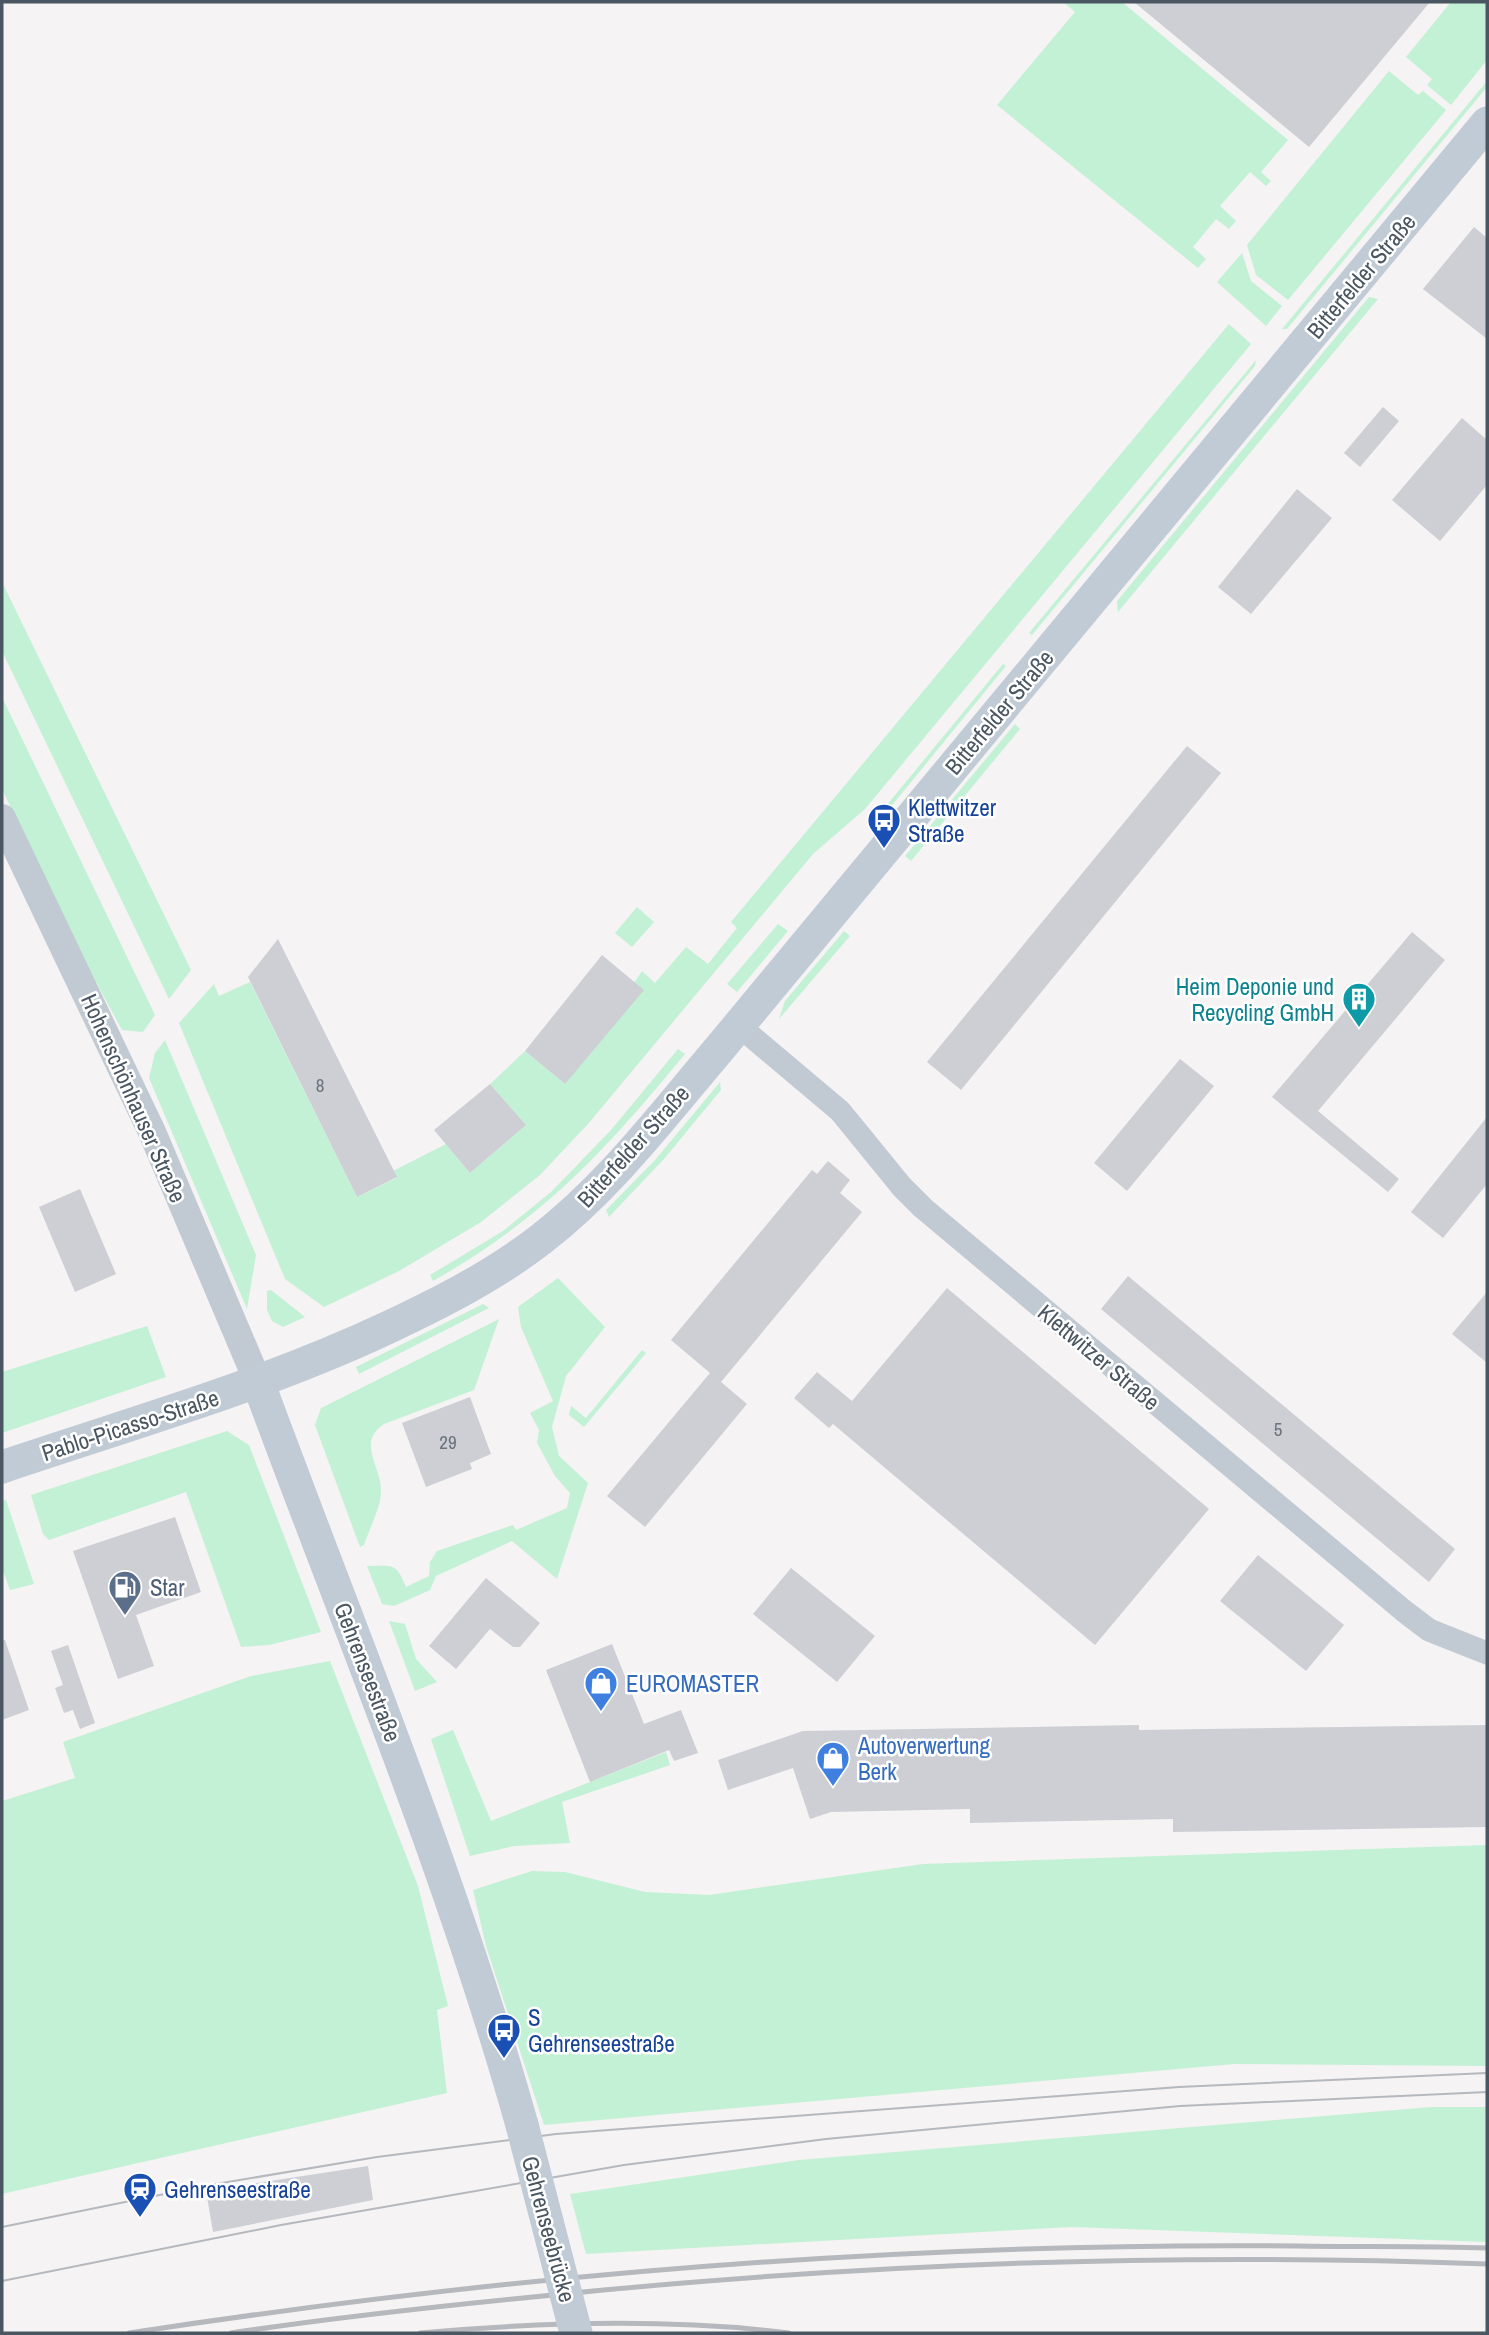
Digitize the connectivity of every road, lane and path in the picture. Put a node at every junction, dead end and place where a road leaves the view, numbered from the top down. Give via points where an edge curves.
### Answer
1 (1487, 123) edge
2 (2, 818) edge
3 (738, 1025) junction
4 (258, 1382) junction
5 (2, 1467) edge
6 (1487, 1653) edge
7 (522, 2125) joint
8 (576, 2333) edge

1 - 3 main road, Bitterfelder Straße
2 - 4 street, Hohenschönhauser Straße via 152,1132
3 - 4 main road, Bitterfelder Straße via 637,1146 540,1240 434,1306
3 - 6 street, Klettwitzer Straße via 840,1111 923,1208 1054,1320 1404,1611 1429,1630
4 - 5 main road, Pablo-Picasso-Straße
4 - 7 main road, Gehrenseestraße via 402,1763
7 - 8 main road, Gehrenseebrücke, bridge

